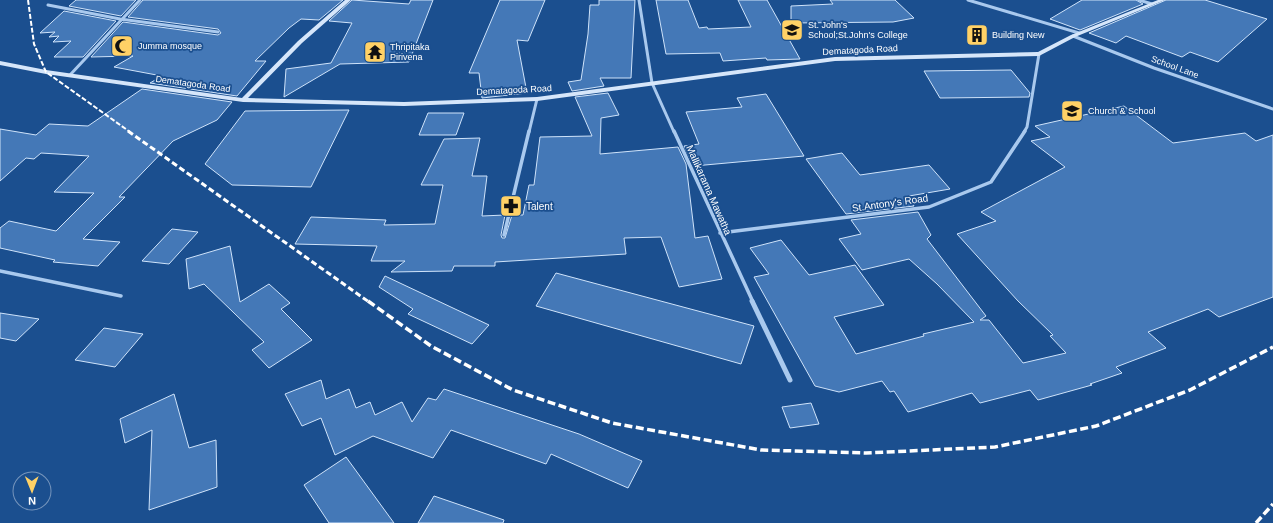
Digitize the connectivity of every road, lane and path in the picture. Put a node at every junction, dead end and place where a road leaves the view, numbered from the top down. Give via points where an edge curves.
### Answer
1 (140, 0) edge
2 (348, 0) edge
3 (639, 0) edge
4 (968, 0) edge
5 (1139, 0) edge
6 (1162, 0) edge
7 (1152, 4) junction
8 (48, 5) dead end
9 (120, 19) junction
10 (218, 32) dead end
11 (1076, 35) junction
12 (1039, 54) junction
13 (0, 63) edge
14 (70, 75) junction
15 (652, 83) junction
16 (537, 99) junction
17 (243, 100) junction
18 (1273, 109) edge
19 (720, 234) junction
20 (504, 235) dead end
21 (0, 271) edge
22 (122, 296) dead end
23 (790, 380) dead end

1 - 9 street
2 - 17 main road via 300,42
3 - 15 street, Mallikarama Mawatha
4 - 11 street, School Lane
5 - 7 street
6 - 7 main road, Dematagoda Road
7 - 11 main road, Dematagoda Road
8 - 9 street
9 - 10 street
9 - 14 street
11 - 12 main road, Dematagoda Road
11 - 18 street, School Lane via 1154,68
12 - 15 main road, Dematagoda Road via 835,59
12 - 19 street, St.Antony's Road via 1027,127 991,182 928,207
13 - 14 main road, Dematagoda Road
14 - 17 main road, Dematagoda Road
15 - 16 main road, Dematagoda Road
15 - 19 street, Mallikarama Mawatha
16 - 17 main road, Dematagoda Road via 404,104
16 - 20 street
19 - 23 street, Mallikarama Mawatha
21 - 22 street

